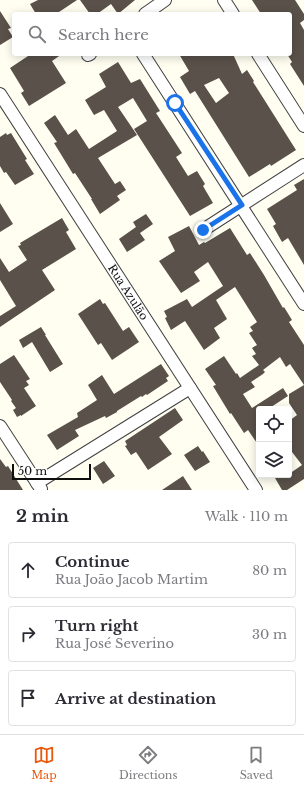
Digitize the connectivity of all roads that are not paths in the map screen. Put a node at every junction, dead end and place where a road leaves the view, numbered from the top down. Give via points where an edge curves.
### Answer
1 (165, 0) edge
2 (224, 0) edge
3 (148, 12) edge
4 (232, 12) edge
5 (144, 56) edge
6 (259, 56) edge
7 (0, 94) edge
8 (304, 126) edge
9 (304, 165) edge
10 (242, 205) junction
11 (203, 230) dead end
12 (304, 304) edge
13 (190, 388) junction
14 (0, 426) edge
15 (40, 486) edge
16 (256, 490) edge

1 - 3 street
2 - 4 street
5 - 10 street
6 - 8 street
7 - 13 street, Rua Azulão
9 - 10 street
10 - 11 street
10 - 12 street
13 - 15 street
13 - 16 street, Rua Azulão
14 - 15 street

